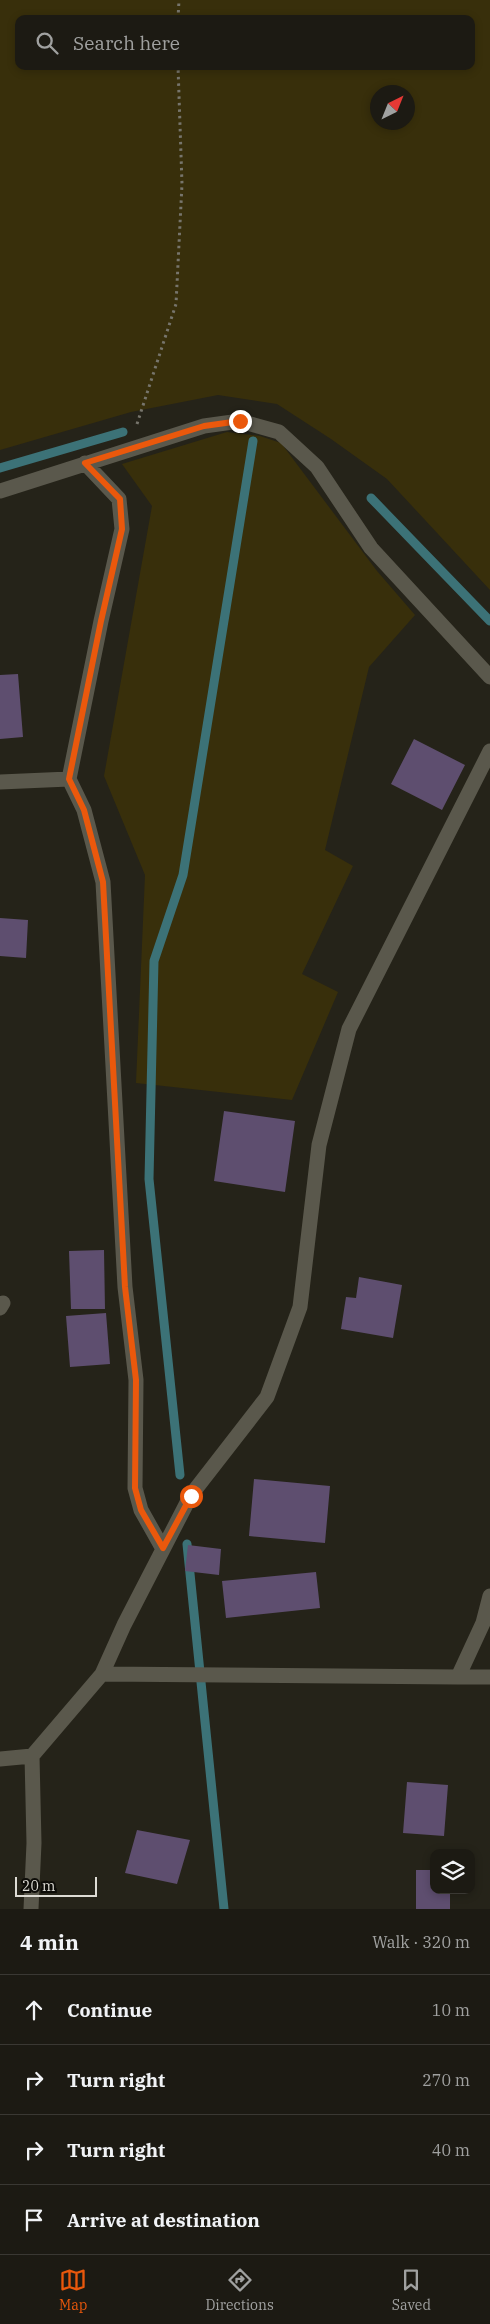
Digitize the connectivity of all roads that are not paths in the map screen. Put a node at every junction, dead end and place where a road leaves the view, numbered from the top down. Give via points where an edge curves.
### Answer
1 (85, 463) junction
2 (0, 491) edge
3 (490, 678) edge
4 (490, 751) edge
5 (69, 779) junction
6 (0, 782) edge
7 (163, 1548) junction
8 (490, 1596) edge
9 (102, 1674) junction
10 (490, 1676) edge
11 (458, 1677) junction
12 (32, 1756) junction
13 (0, 1759) edge
14 (31, 1909) edge

1 - 2 street
1 - 3 street via 204,426 240,421 279,432 317,467 371,548
1 - 5 street via 120,499 122,529
4 - 7 street via 349,1029 319,1145 300,1308 267,1397 191,1496
5 - 6 street
5 - 7 street via 84,810 103,882 125,1287 136,1380 135,1488 141,1510
7 - 9 street
8 - 11 street via 483,1623
9 - 11 street
9 - 12 street
10 - 11 street
12 - 13 street
12 - 14 street via 34,1843

